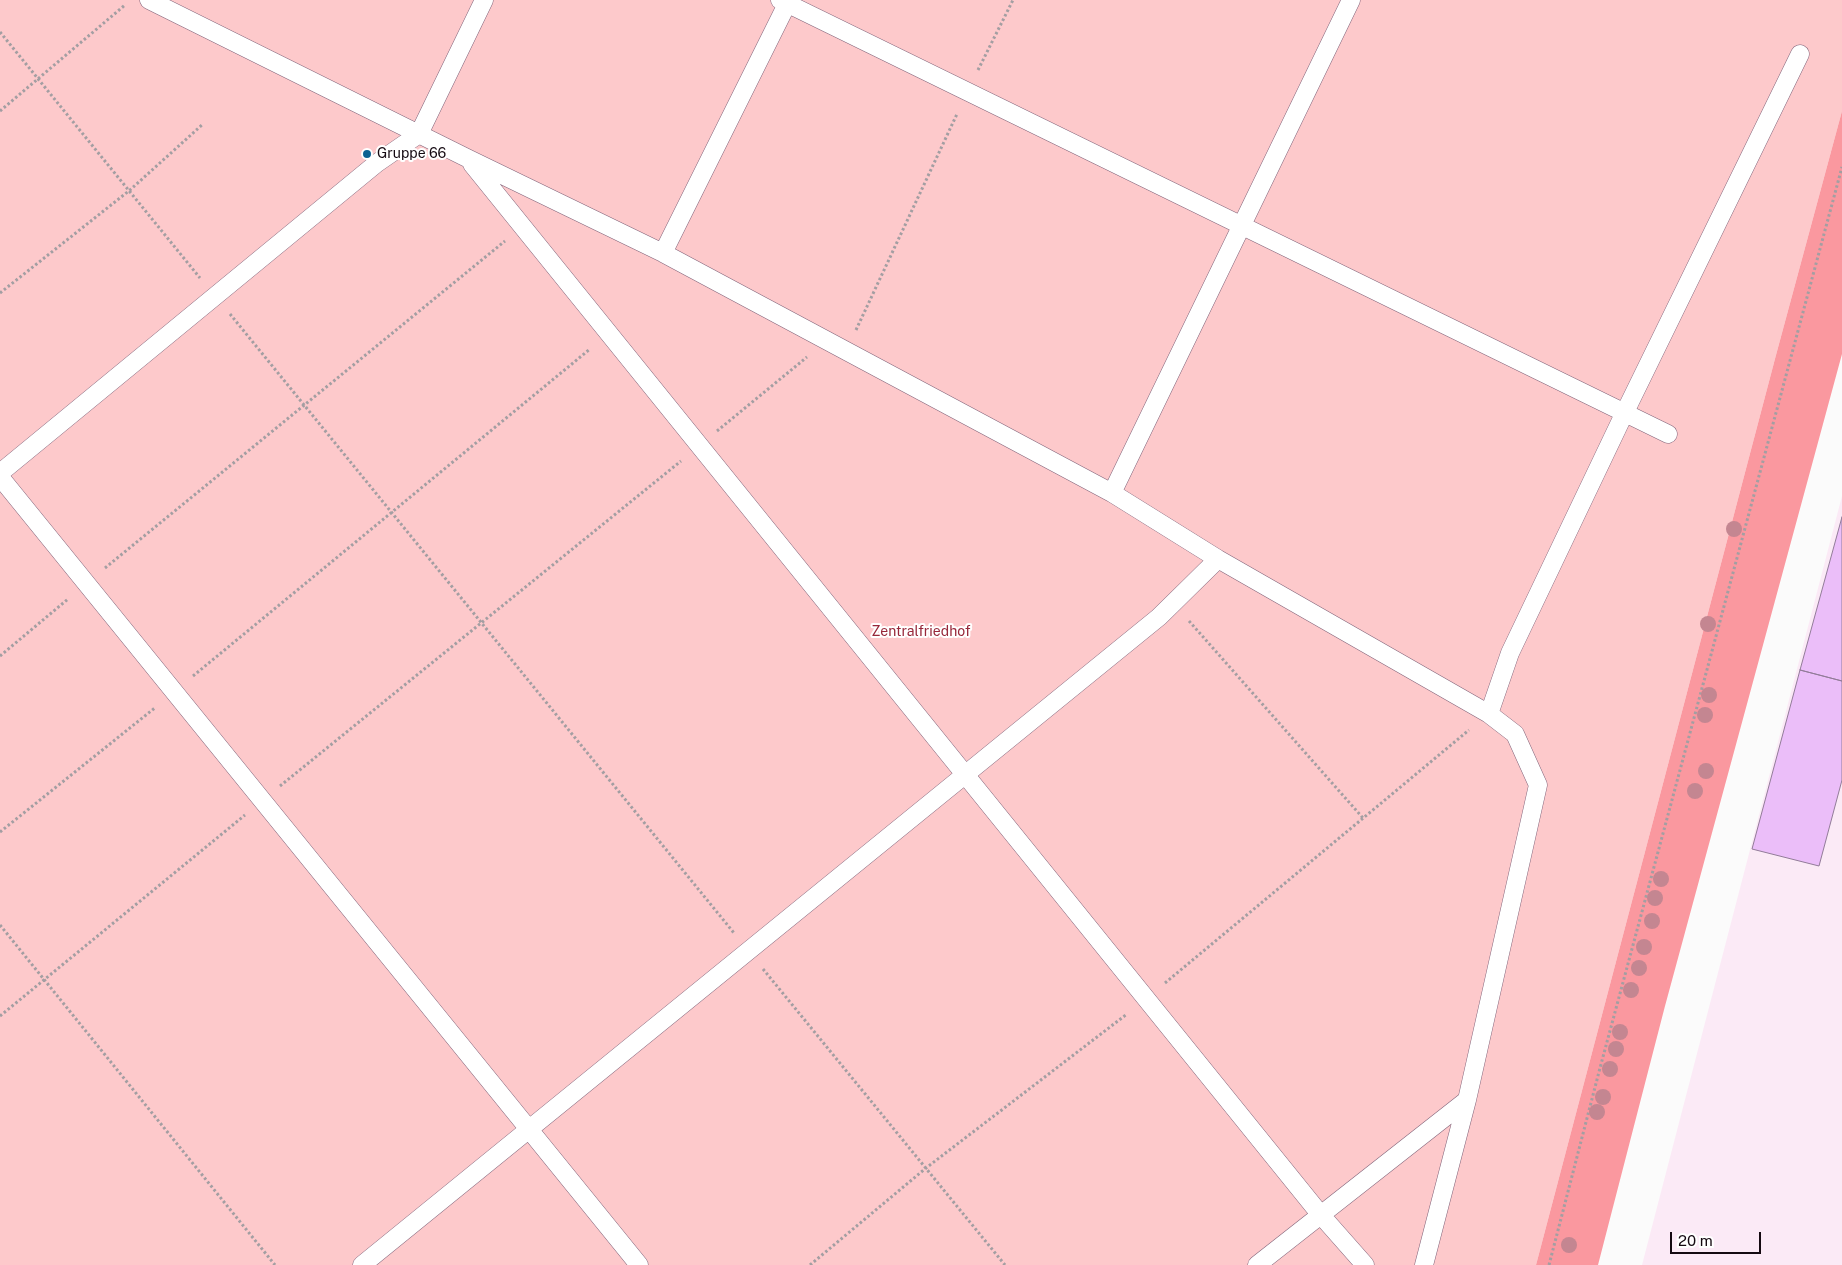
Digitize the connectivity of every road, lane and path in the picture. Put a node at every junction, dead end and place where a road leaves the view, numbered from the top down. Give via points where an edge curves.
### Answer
1 (131, 0) edge
2 (149, 0) edge
3 (484, 0) edge
4 (1013, 0) edge
5 (1351, 0) edge
6 (785, 1) edge
7 (0, 32) edge
8 (1800, 54) dead end
9 (39, 80) junction
10 (968, 91) junction
11 (0, 111) edge
12 (203, 124) dead end
13 (419, 134) junction
14 (469, 160) junction
15 (1842, 167) edge
16 (130, 190) junction
17 (1242, 225) junction
18 (523, 227) junction
19 (663, 253) junction
20 (0, 293) edge
21 (215, 296) junction
22 (609, 333) junction
23 (827, 341) junction
24 (846, 351) junction
25 (305, 404) junction
26 (1625, 412) junction
27 (1668, 434) dead end
28 (699, 446) junction
29 (0, 473) edge
30 (0, 477) edge
31 (1112, 493) junction
32 (393, 513) junction
33 (1218, 559) junction
34 (87, 584) junction
35 (1173, 603) junction
36 (482, 622) junction
37 (0, 656) edge
38 (174, 692) junction
39 (1489, 714) junction
40 (965, 774) junction
41 (262, 800) junction
42 (1364, 818) dead end
43 (0, 832) edge
44 (0, 925) edge
45 (748, 951) junction
46 (45, 980) junction
47 (0, 1016) edge
48 (1466, 1100) junction
49 (529, 1130) junction
50 (1320, 1214) junction
51 (276, 1265) edge
52 (362, 1265) edge
53 (639, 1265) edge
54 (1005, 1265) edge
55 (1257, 1265) edge
56 (1365, 1265) edge
57 (1424, 1265) edge
58 (1549, 1265) edge

1 - 9 path
2 - 13 lane
3 - 13 lane
4 - 10 path
5 - 17 lane
6 - 10 lane
6 - 19 lane
7 - 9 path
8 - 26 lane
9 - 11 path
9 - 16 path
10 - 17 lane
10 - 24 path
12 - 16 path
13 - 14 lane
13 - 21 lane via 377,163
14 - 18 lane
14 - 19 lane
15 - 58 path
16 - 20 path
16 - 21 path
17 - 26 lane
17 - 31 lane
18 - 22 lane
18 - 25 path
19 - 23 lane
21 - 25 path
21 - 29 lane
22 - 28 lane
22 - 32 path
23 - 24 lane
23 - 28 path
24 - 31 lane
25 - 32 path
25 - 34 path
26 - 27 lane
26 - 39 lane via 1510,653
28 - 36 path
28 - 40 lane
30 - 34 lane
31 - 33 lane
32 - 36 path
32 - 38 path
33 - 35 lane
33 - 39 lane
34 - 37 path
34 - 38 lane
35 - 40 lane
35 - 42 path
36 - 41 path
36 - 45 path
38 - 41 lane
38 - 43 path
39 - 48 lane via 1515,734 1538,785
40 - 45 lane
40 - 50 lane
41 - 46 path
41 - 49 lane
44 - 46 path
45 - 49 lane
45 - 54 path
46 - 47 path
46 - 51 path
48 - 50 lane
48 - 57 lane
49 - 52 lane
49 - 53 lane
50 - 55 lane
50 - 56 lane

